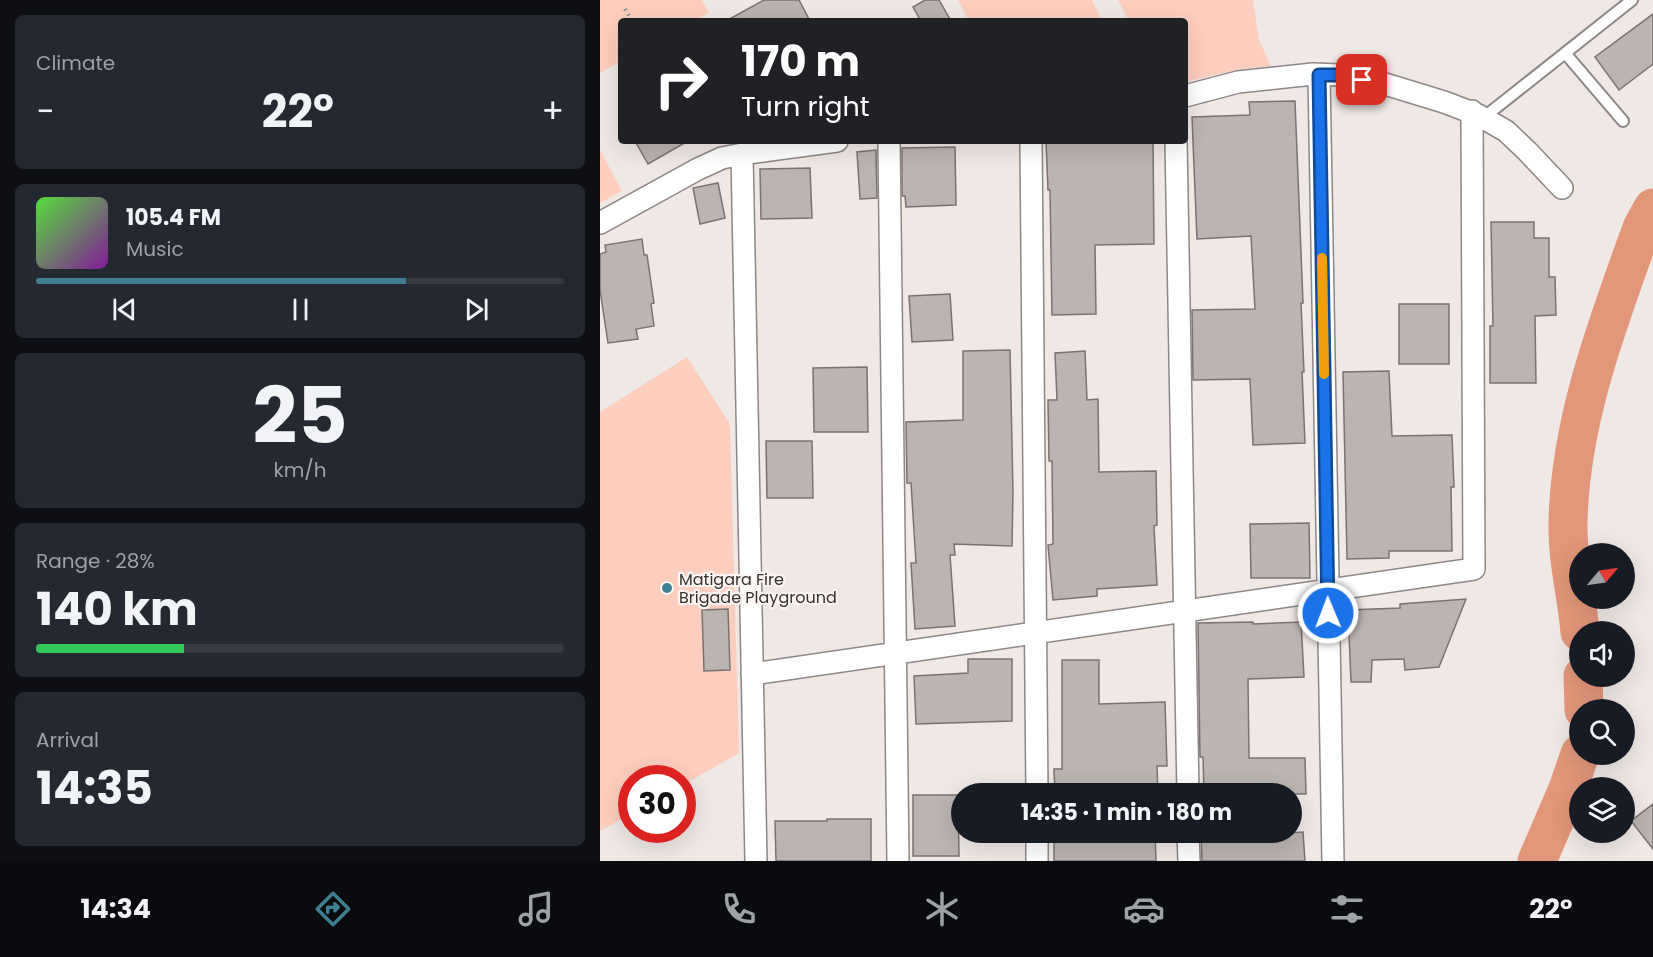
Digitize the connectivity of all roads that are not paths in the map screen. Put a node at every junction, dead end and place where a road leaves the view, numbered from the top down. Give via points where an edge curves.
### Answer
1 (1632, 0) edge
2 (1565, 53) junction
3 (1319, 75) junction
4 (1188, 95) edge
5 (1477, 115) junction
6 (1623, 121) dead end
7 (815, 144) edge
8 (889, 144) edge
9 (1031, 144) edge
10 (1176, 144) edge
11 (742, 154) junction
12 (1562, 188) dead end
13 (600, 223) edge
14 (1328, 590) junction
15 (1184, 611) junction
16 (1036, 633) junction
17 (895, 653) junction
18 (752, 675) junction
19 (1037, 783) edge
20 (1188, 783) edge
21 (1037, 843) edge
22 (1188, 843) edge
23 (756, 861) edge
24 (898, 861) edge
25 (1037, 861) edge
26 (1189, 861) edge
27 (1333, 861) edge

1 - 2 lane
2 - 5 lane
2 - 6 lane
3 - 4 street via 1238,82
3 - 5 street via 1385,84
3 - 14 street
5 - 12 street via 1513,138
5 - 14 street via 1474,569
7 - 11 street
8 - 17 street
9 - 16 street
10 - 15 street
11 - 13 street via 711,162
11 - 18 street
14 - 15 street
14 - 27 street
15 - 16 street
15 - 20 street
16 - 17 street
16 - 19 street
17 - 18 street
17 - 24 street
18 - 23 street
21 - 25 street
22 - 26 street

